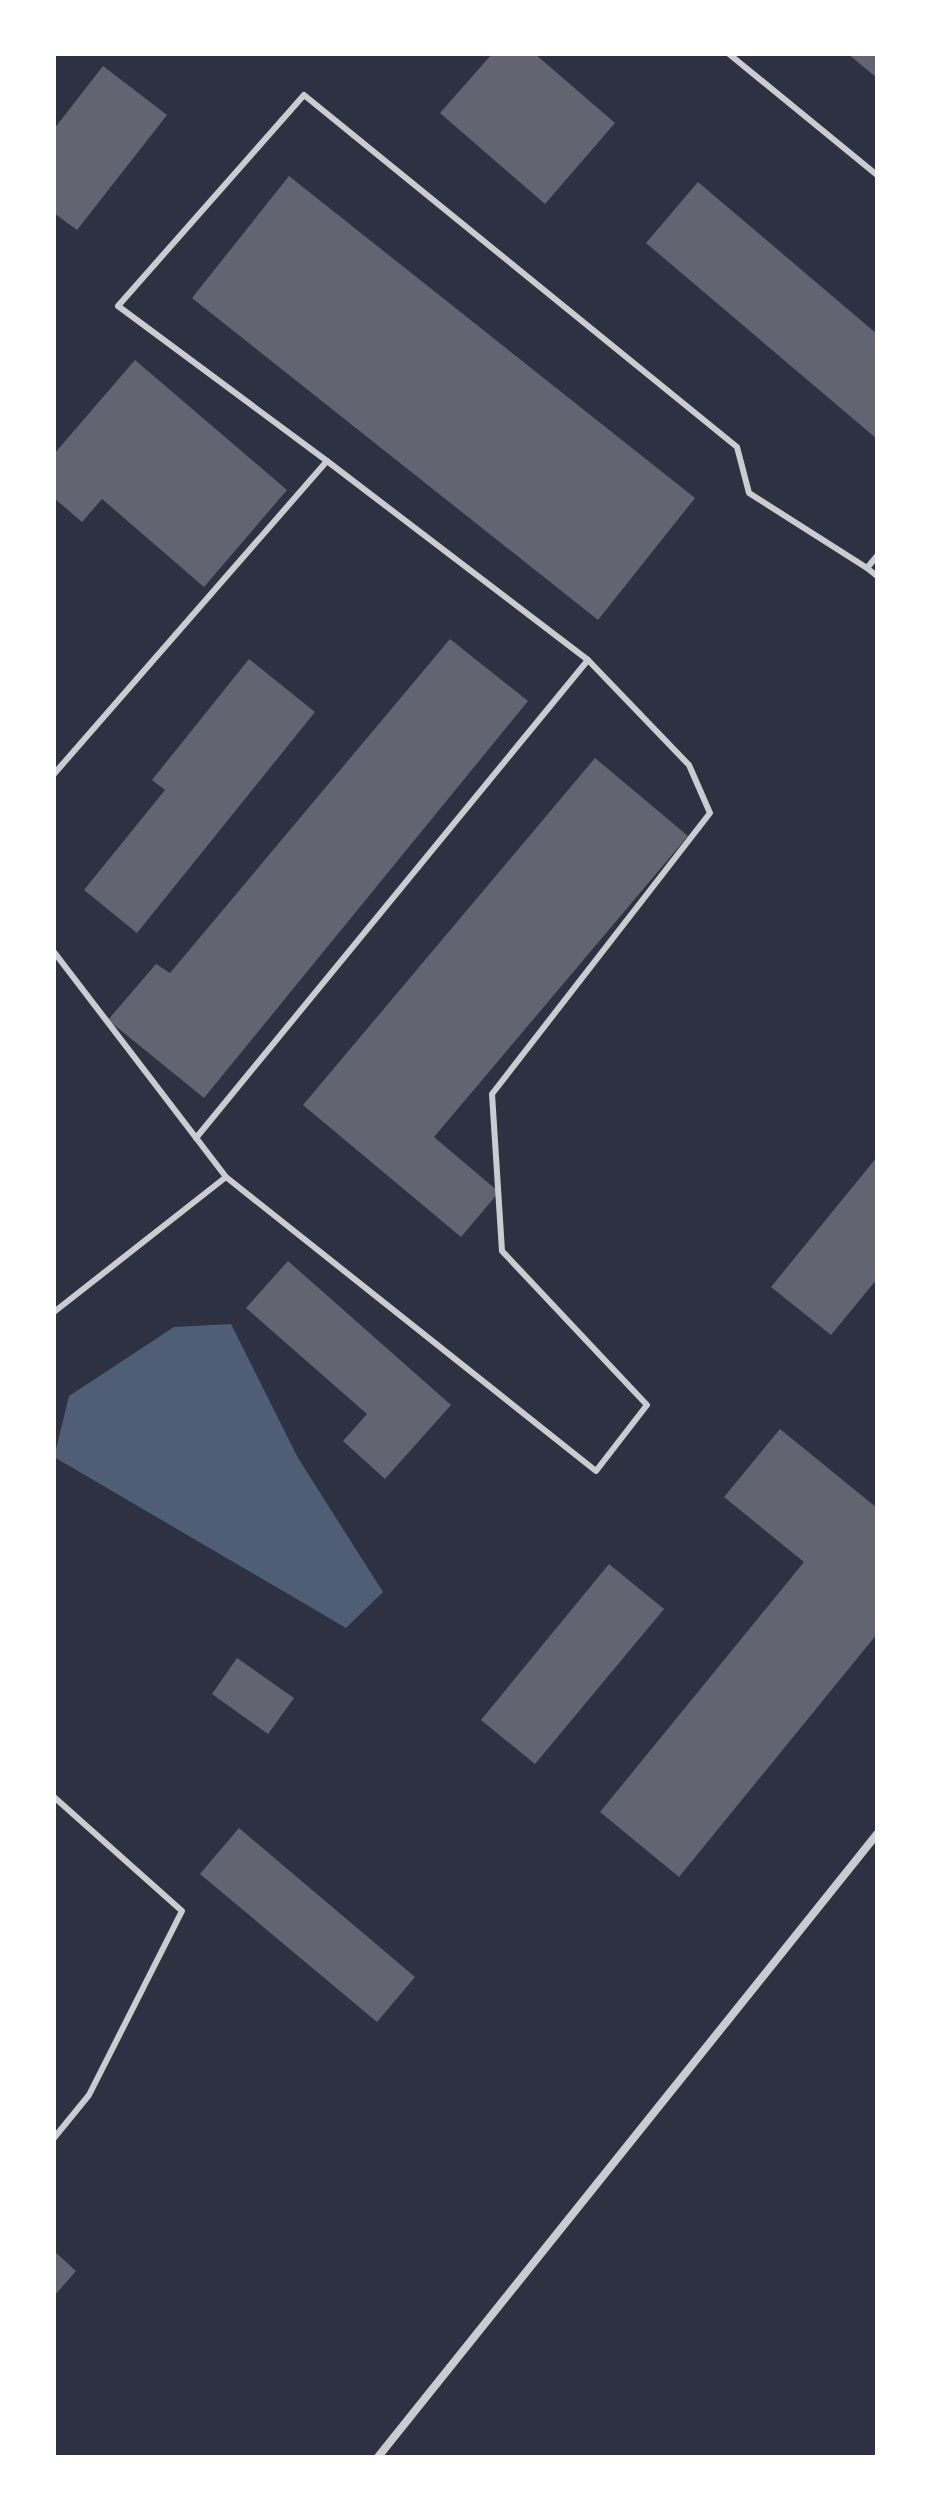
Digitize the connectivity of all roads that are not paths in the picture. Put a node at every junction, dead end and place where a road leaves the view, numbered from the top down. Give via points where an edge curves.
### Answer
1 (729, 54) edge
2 (877, 175) edge
3 (327, 461) junction
4 (877, 556) edge
5 (867, 568) junction
6 (877, 576) edge
7 (588, 660) junction
8 (54, 774) edge
9 (54, 952) edge
10 (196, 1138) junction
11 (226, 1177) junction
12 (54, 1312) edge
13 (54, 1797) edge
14 (877, 1834) edge
15 (54, 2138) edge
16 (378, 2457) edge

1 - 2 lane
3 - 5 lane via 118,306 304,95 737,447 749,493
3 - 7 lane
3 - 8 lane
4 - 5 lane
5 - 6 lane
7 - 10 lane
7 - 11 lane via 689,765 710,813 492,1094 502,1251 647,1405 596,1471
9 - 10 lane
10 - 11 lane
11 - 12 lane
13 - 15 lane via 182,1911 89,2095
14 - 16 street

